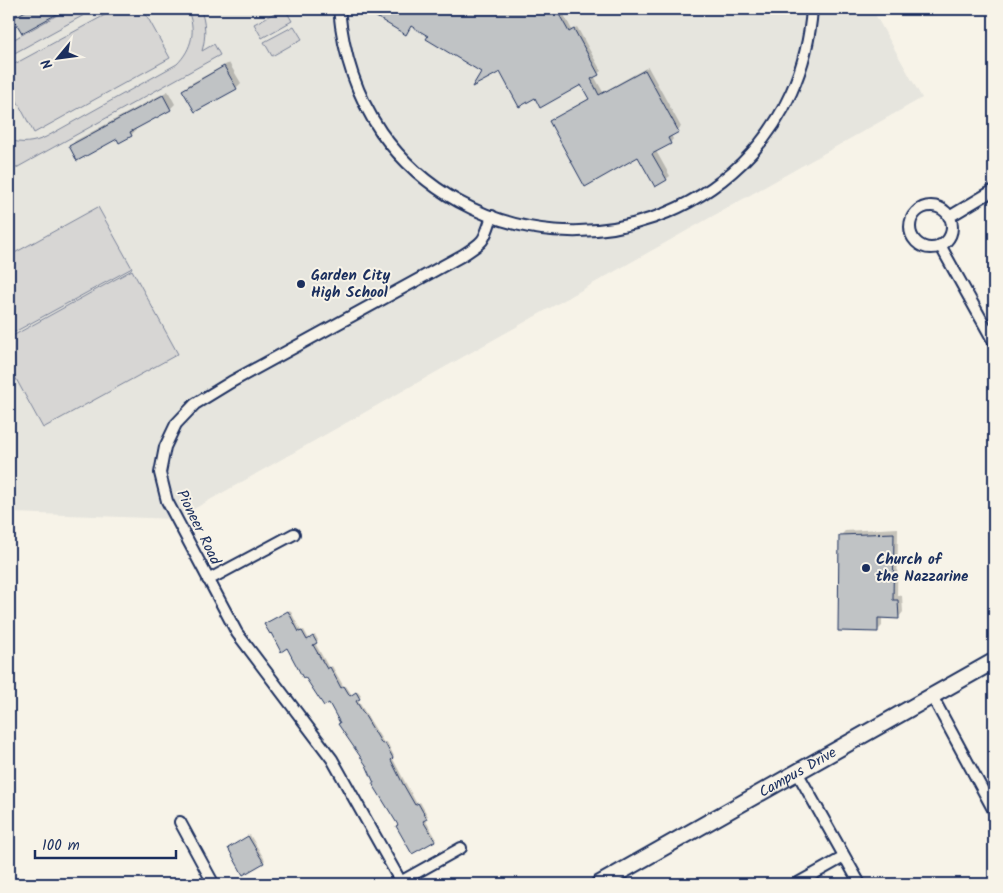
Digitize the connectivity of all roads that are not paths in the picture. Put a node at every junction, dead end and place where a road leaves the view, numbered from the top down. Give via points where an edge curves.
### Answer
1 (339, 9) edge
2 (812, 9) edge
3 (994, 190) edge
4 (492, 216) junction
5 (949, 217) junction
6 (940, 246) junction
7 (994, 342) edge
8 (294, 534) dead end
9 (208, 580) junction
10 (994, 661) edge
11 (932, 696) junction
12 (797, 772) junction
13 (994, 811) edge
14 (180, 822) dead end
15 (461, 848) dead end
16 (844, 857) junction
17 (209, 883) edge
18 (401, 883) edge
19 (599, 884) edge
20 (796, 884) edge
21 (860, 884) edge

1 - 4 street via 343,41 358,91 396,151 442,191
2 - 4 street via 804,59 786,105 750,155 701,196 648,220 586,232 521,226
3 - 5 street
4 - 9 street, Pioneer Road via 481,244 231,382 195,404 176,424 160,473 167,500
5 - 6 street via 951,230
5 - 6 street via 939,208 925,207 911,221 911,235 920,245
6 - 7 street
8 - 9 street
9 - 18 street, Pioneer Road via 237,633 332,759
10 - 11 main road, Campus Drive
11 - 12 main road, Campus Drive
11 - 13 street
12 - 16 street
12 - 19 main road, Campus Drive
14 - 17 street
15 - 18 street
16 - 20 street
16 - 21 street

